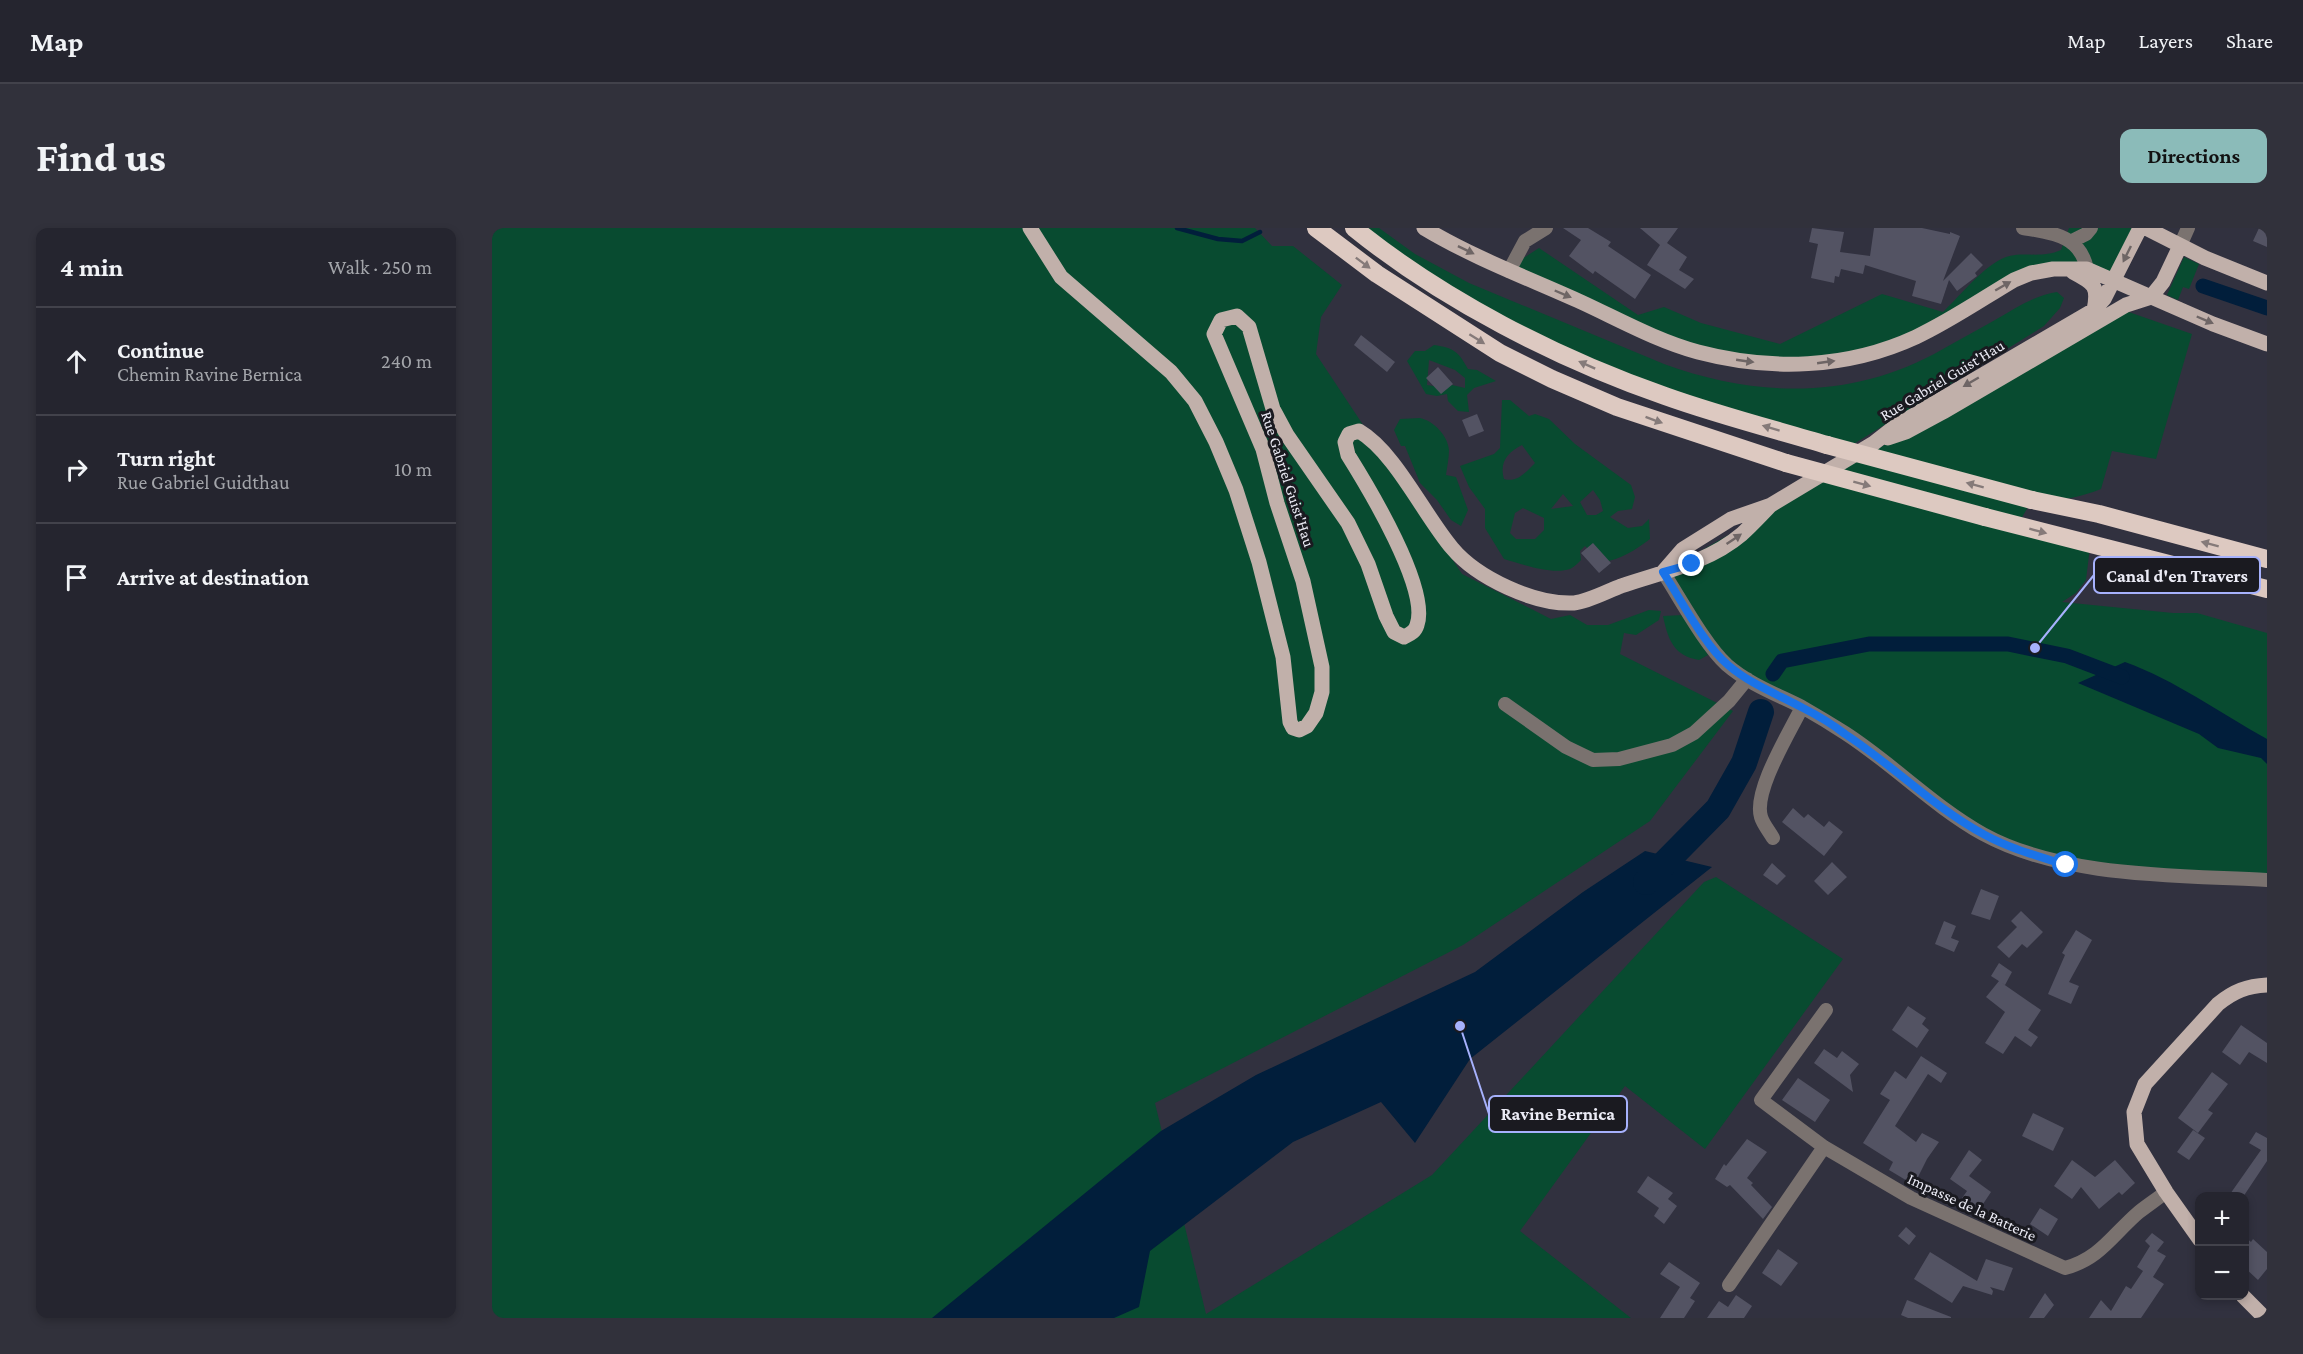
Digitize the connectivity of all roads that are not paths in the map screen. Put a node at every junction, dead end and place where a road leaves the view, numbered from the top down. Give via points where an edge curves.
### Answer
1 (1030, 228) edge
2 (1316, 228) edge
3 (1354, 228) edge
4 (1425, 228) edge
5 (1546, 228) edge
6 (2023, 228) edge
7 (2091, 228) edge
8 (2140, 228) edge
9 (2146, 228) edge
10 (2188, 228) edge
11 (2057, 232) edge
12 (2072, 241) junction
13 (2180, 246) junction
14 (1510, 268) junction
15 (2066, 269) junction
16 (2087, 269) junction
17 (2114, 280) junction
18 (2267, 283) edge
19 (2151, 297) junction
20 (2094, 310) junction
21 (2267, 344) edge
22 (1874, 443) junction
23 (1771, 505) junction
24 (2267, 559) edge
25 (1663, 572) junction
26 (2267, 589) edge
27 (1747, 679) junction
28 (1505, 704) dead end
29 (1802, 707) junction
30 (1773, 838) dead end
31 (2267, 880) edge
32 (2267, 985) edge
33 (1826, 1010) dead end
34 (1824, 1147) junction
35 (2166, 1192) junction
36 (2195, 1234) edge
37 (1729, 1285) dead end
38 (2247, 1300) edge
39 (2265, 1318) edge

1 - 25 main road, Rue Gabriel Guist'Hau via 1061,277 1171,372 1195,401 1236,490 1259,562 1283,657 1293,728 1307,726 1316,713 1322,692 1322,667 1303,581 1263,449 1214,334 1221,320 1237,316 1249,327 1273,409 1348,523 1394,632 1404,637 1413,633 1418,624 1418,605 1396,540 1348,455 1345,442 1349,434 1359,431 1392,463 1454,550 1506,587 1532,597 1575,603
2 -> 26 highway, bridge via 1427,308 1500,353 1617,407 1786,463
24 -> 3 highway, bridge via 1827,445 1666,397 1545,347 1441,289
4 -> 14 main road
5 - 14 street via 1524,241
6 - 11 street
7 - 12 street
8 -> 17 main road
9 - 13 main road
10 - 13 street
11 - 12 street
12 - 16 street
13 - 18 main road
13 - 19 main road via 2163,282
14 -> 15 main road via 1696,351 1797,366 1830,362 1916,337 2014,280 2031,273
15 - 16 main road
15 - 20 main road via 2094,285
16 - 17 main road
17 - 19 main road
17 - 20 main road
19 -> 21 main road
19 - 22 main road, Rue Gabriel Guist'Hau via 2119,309 1906,432
20 -> 22 main road, Rue Gabriel Guist'Hau via 1897,425
22 - 23 main road
23 - 25 main road, Rue Gabriel Guist'Hau via 1731,519 1683,549
25 -> 23 main road via 1709,555 1741,535
25 - 27 street via 1720,657
27 - 28 street via 1694,733 1672,745 1619,759 1593,760 1566,747
27 - 29 street
29 - 30 street via 1760,799 1761,817
29 - 31 street via 1845,733 1948,812 2012,848 2066,865 2183,877
32 - 35 main road via 2247,986 2218,1004 2140,1094 2134,1112 2137,1144
33 - 34 street, Impasse de la Batterie via 1761,1100
34 - 35 street, Impasse de la Batterie via 1911,1198 2065,1268 2096,1255 2139,1212
34 - 37 street
35 - 36 main road
38 - 39 main road

